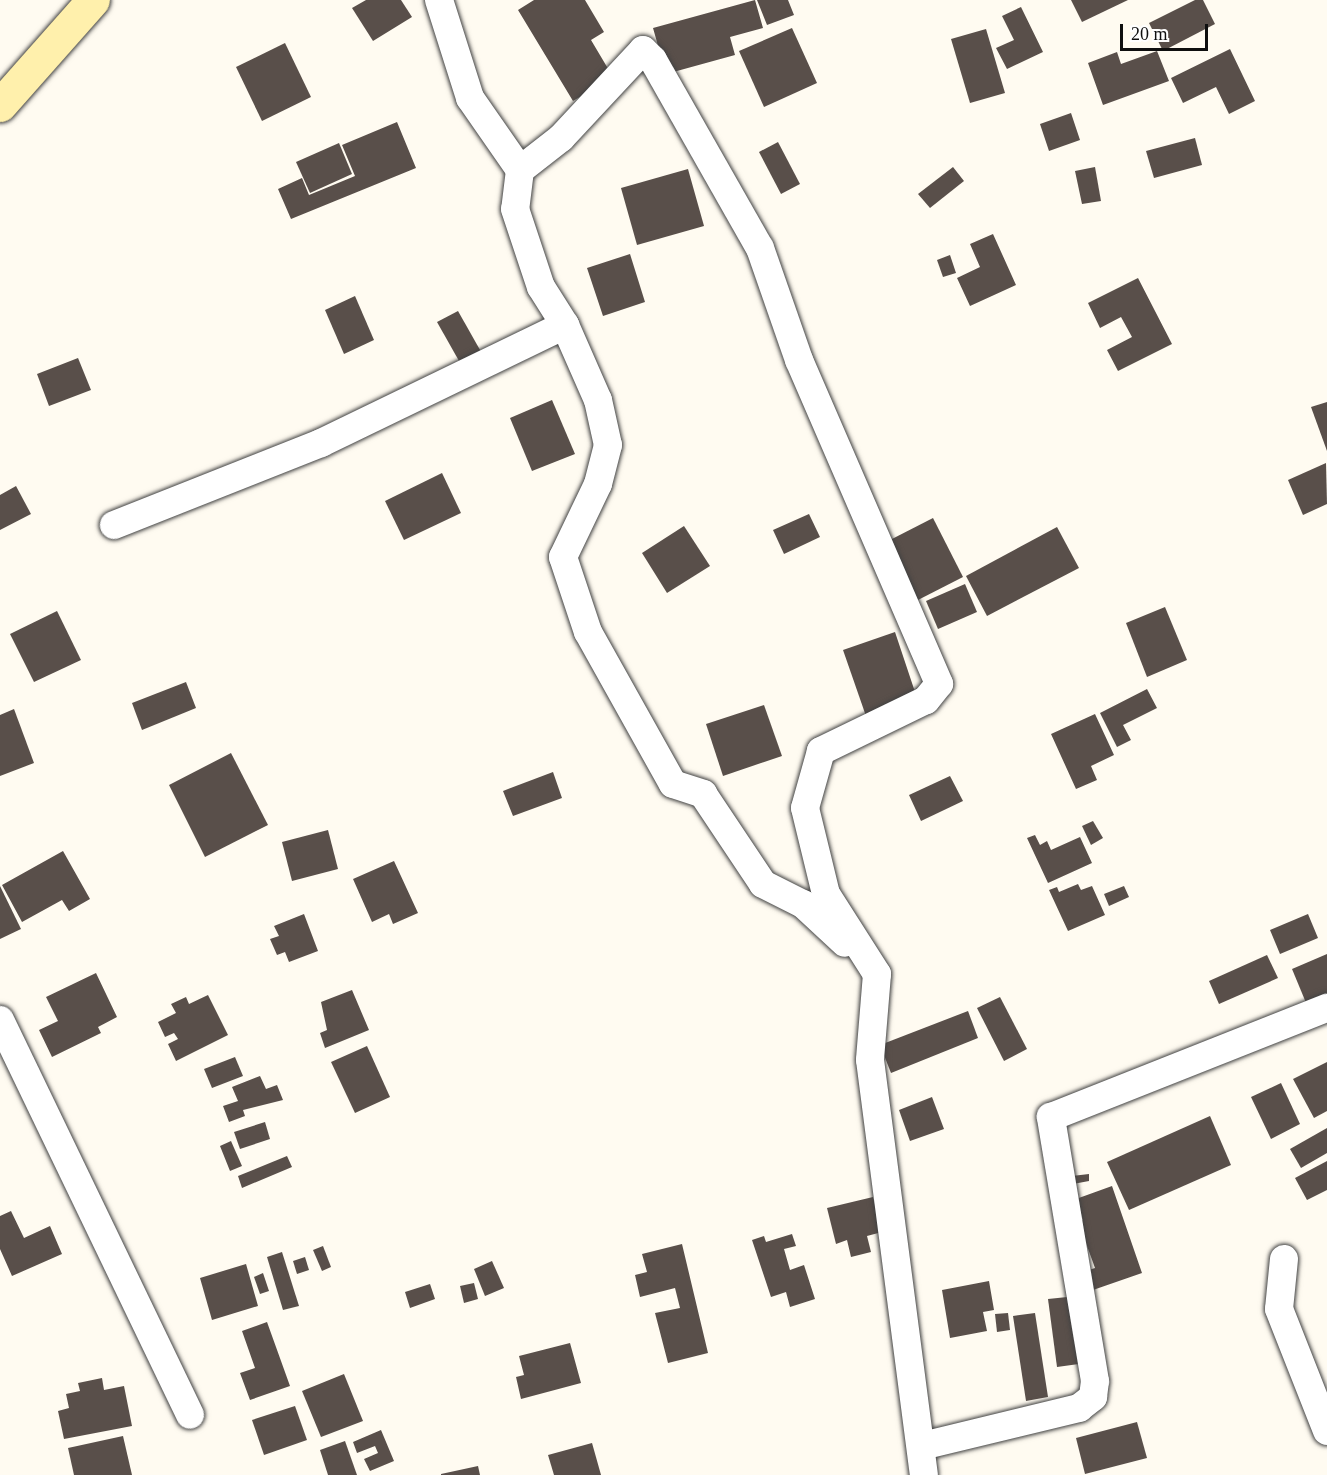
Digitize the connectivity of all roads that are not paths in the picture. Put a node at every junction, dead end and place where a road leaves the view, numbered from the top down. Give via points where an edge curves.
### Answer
1 (93, 0) edge
2 (439, 0) edge
3 (0, 105) edge
4 (520, 170) junction
5 (564, 325) junction
6 (114, 525) dead end
7 (877, 974) junction
8 (1327, 1008) edge
9 (0, 1020) edge
10 (1284, 1259) dead end
11 (190, 1415) dead end
12 (1327, 1431) edge
13 (922, 1446) junction
14 (924, 1475) edge

1 - 3 street
2 - 4 street via 470,98
4 - 5 street via 515,209 541,287
4 - 7 street via 561,138 643,50 702,142 760,248 799,360 939,684 926,700 821,752 805,808 826,894
5 - 6 street via 321,442
5 - 7 street via 598,400 608,445 598,484 563,557 588,632 673,784 703,794 763,884 803,904
7 - 13 street via 870,1060
8 - 13 street via 1051,1117 1095,1381 1093,1397 1079,1408
9 - 11 street
10 - 12 street via 1278,1309
13 - 14 street

